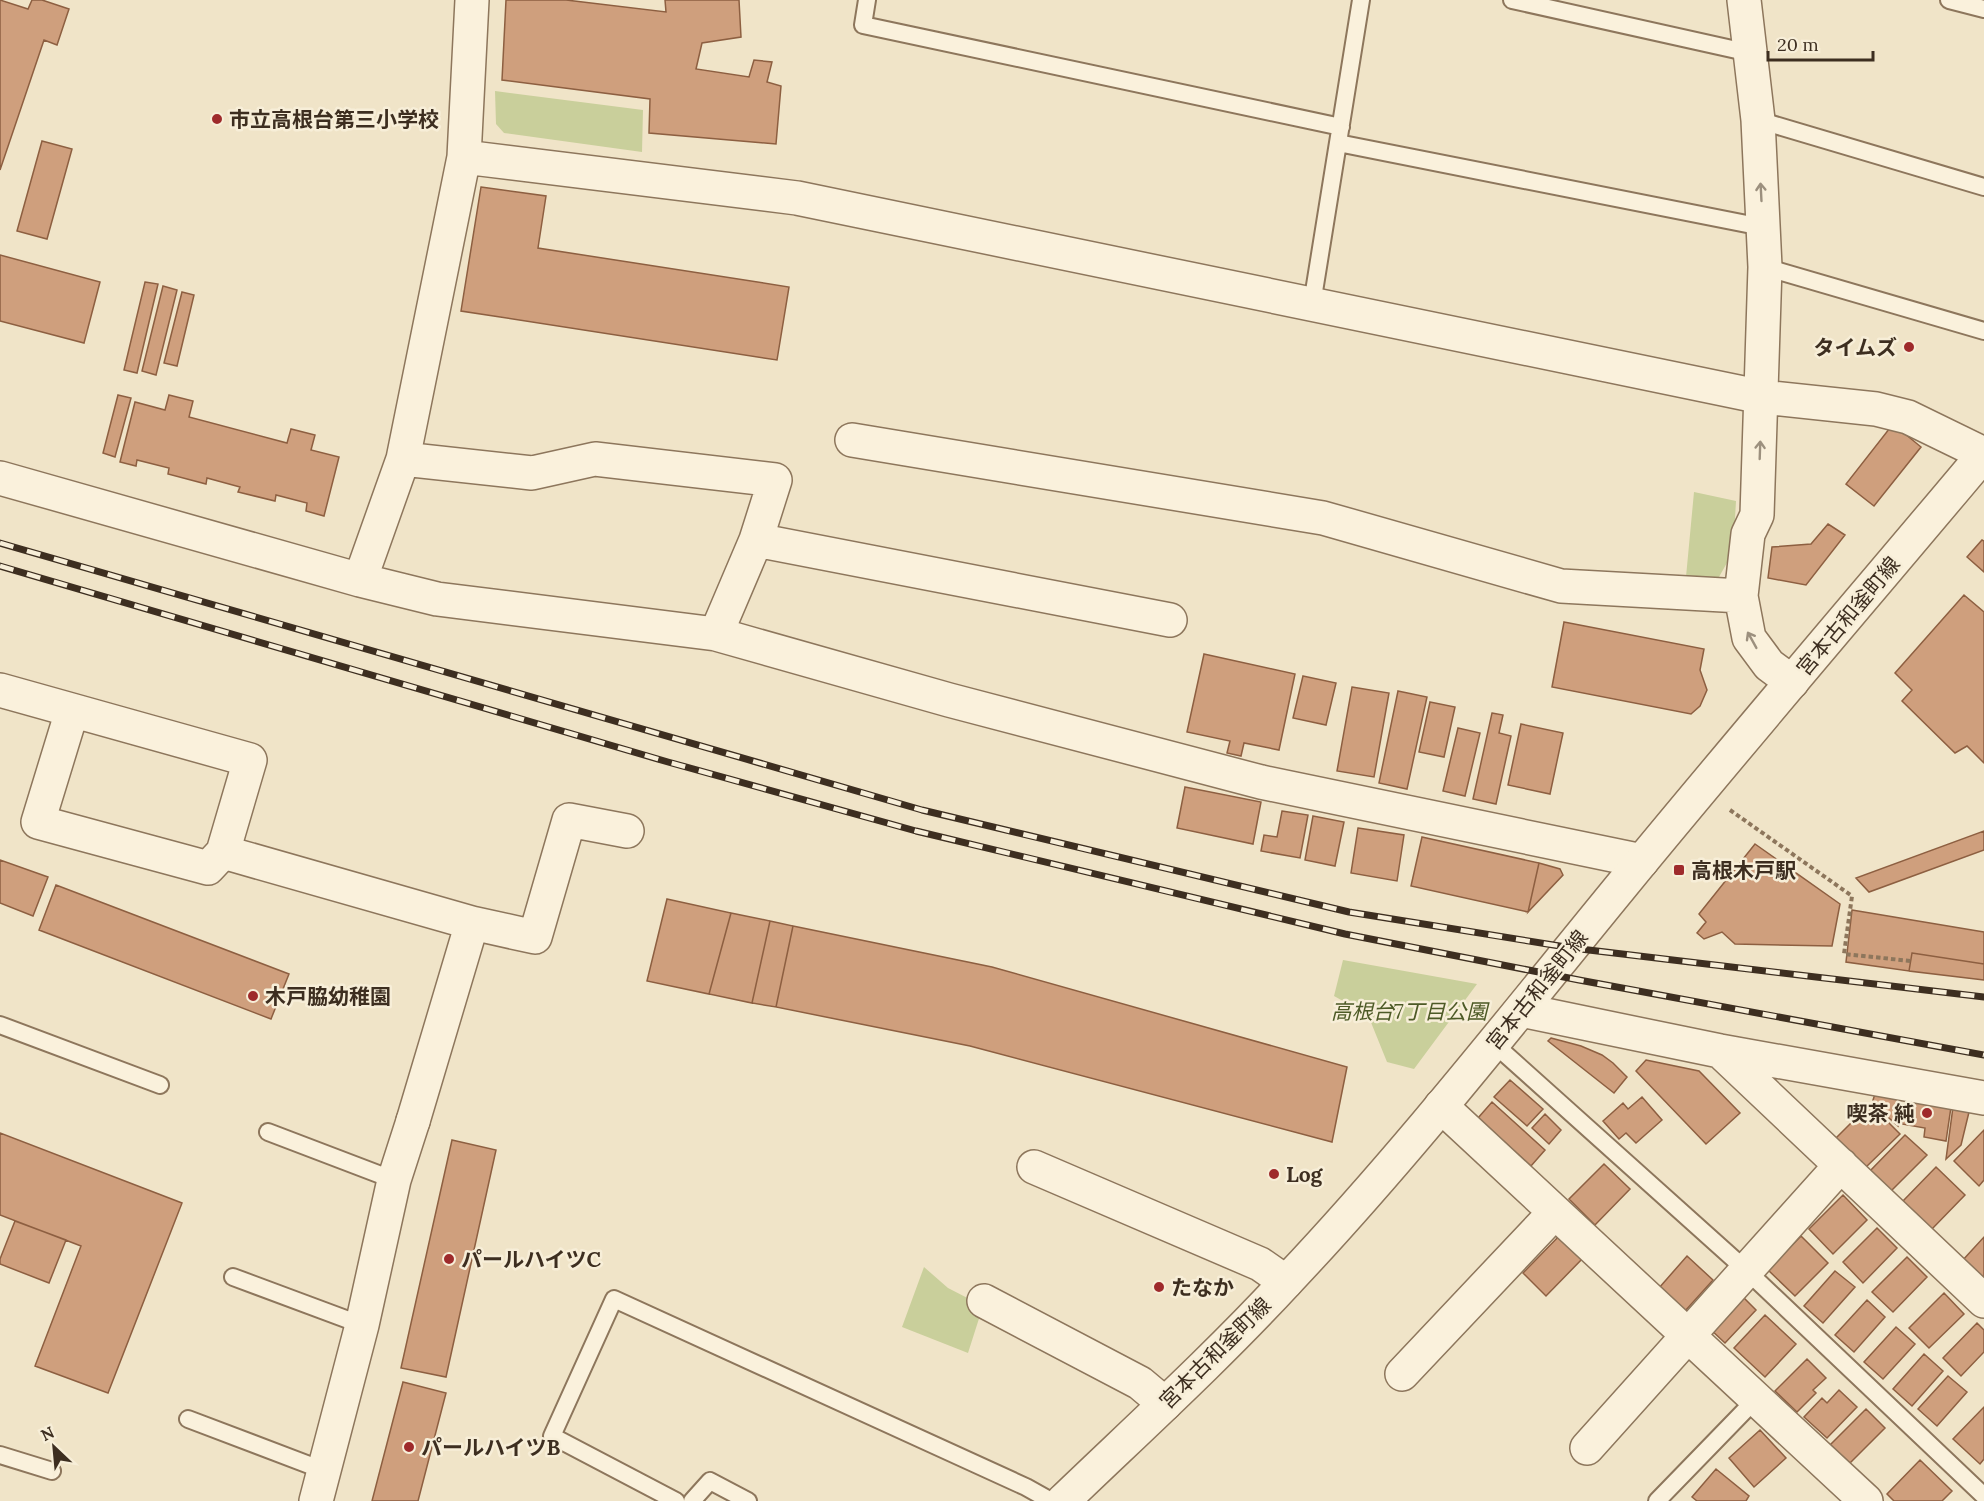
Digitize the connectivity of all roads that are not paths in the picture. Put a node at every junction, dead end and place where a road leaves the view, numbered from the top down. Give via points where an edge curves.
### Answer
1 (472, 0) edge
2 (867, 0) edge
3 (1361, 0) edge
4 (1512, 0) edge
5 (1744, 0) edge
6 (1949, 0) edge
7 (1984, 9) edge
8 (1749, 53) junction
9 (1758, 120) junction
10 (1340, 135) junction
11 (464, 156) junction
12 (1984, 187) edge
13 (1762, 227) junction
14 (1765, 267) junction
15 (1312, 303) junction
16 (1984, 331) edge
17 (1762, 397) junction
18 (852, 440) dead end
19 (1984, 454) edge
20 (403, 459) junction
21 (0, 478) edge
22 (756, 540) junction
23 (360, 580) junction
24 (1741, 596) junction
25 (1170, 620) dead end
26 (716, 634) junction
27 (1792, 682) junction
28 (0, 690) edge
29 (72, 711) junction
30 (627, 831) dead end
31 (223, 852) junction
32 (1642, 861) junction
33 (472, 923) junction
34 (1521, 1010) junction
35 (0, 1025) edge
36 (1493, 1043) junction
37 (1720, 1050) junction
38 (160, 1085) dead end
39 (1984, 1098) edge
40 (1441, 1106) junction
41 (268, 1132) dead end
42 (1841, 1165) junction
43 (1034, 1167) dead end
44 (394, 1180) junction
45 (1555, 1212) junction
46 (1746, 1270) junction
47 (233, 1277) dead end
48 (1286, 1282) junction
49 (984, 1301) dead end
50 (1984, 1301) edge
51 (362, 1324) junction
52 (1688, 1335) junction
53 (1402, 1374) dead end
54 (1756, 1399) junction
55 (1165, 1404) junction
56 (188, 1419) dead end
57 (1587, 1448) dead end
58 (0, 1455) edge
59 (52, 1471) dead end
60 (321, 1486) edge
61 (1979, 1493) edge
62 (676, 1501) edge
63 (692, 1501) edge
64 (748, 1501) edge
65 (1051, 1501) edge
66 (1063, 1501) edge
67 (1657, 1501) edge
68 (1866, 1501) edge

1 - 11 street
2 - 10 lane via 863,25
3 - 10 lane
4 - 8 lane
5 - 8 street
6 - 7 lane
8 - 9 street
9 - 12 lane
13 -> 9 street
10 - 13 lane
10 - 15 lane
11 - 15 street via 797,198
11 - 20 street
13 - 14 street
14 - 16 lane
14 - 17 street
15 - 17 street
17 - 19 street via 1876,409 1908,417
24 -> 17 street via 1748,534 1757,515
18 - 24 street via 1323,518 1562,586
19 - 27 street, 宮本古和釜町線
20 - 22 street via 532,473 595,459 775,480
20 - 23 street
21 - 23 street
22 - 25 street
22 - 26 street
23 - 26 street via 436,600
27 -> 24 street via 1769,665 1749,638
26 - 32 street via 1261,782
27 - 32 street, 宮本古和釜町線
28 - 29 street
29 - 31 street via 250,760
29 - 31 street via 38,822 208,868
30 - 33 street via 569,820 535,937
31 - 33 street
32 - 34 street, 宮本古和釜町線
33 - 44 street
34 - 36 street, 宮本古和釜町線
34 - 37 street
35 - 38 lane
36 - 40 street, 宮本古和釜町線
36 - 46 lane
37 - 39 street
37 - 42 street
40 - 45 street
40 - 48 street, 宮本古和釜町線
41 - 44 lane
42 - 46 street
42 - 50 street
43 - 48 street via 1260,1264
44 - 51 street
45 - 52 street
45 - 53 street
46 - 52 street
46 - 61 lane
47 - 51 lane
48 - 55 street, 宮本古和釜町線
49 - 55 street via 1140,1383
51 - 60 street
52 - 54 street
52 - 57 street
54 - 67 lane
54 - 68 street
55 - 66 street, 宮本古和釜町線
56 - 60 lane
58 - 59 lane
62 - 65 lane via 552,1436 614,1299
63 - 64 lane via 710,1481

